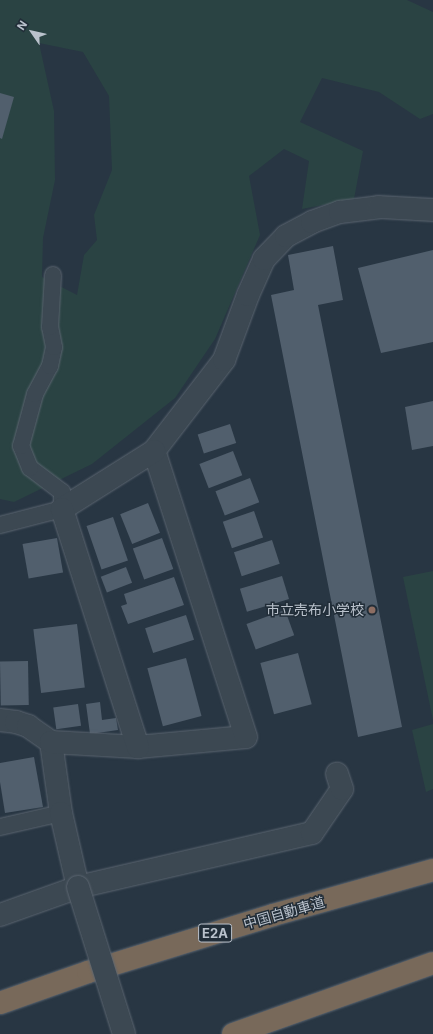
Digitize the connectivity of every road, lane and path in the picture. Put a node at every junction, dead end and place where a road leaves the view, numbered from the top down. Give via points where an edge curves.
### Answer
1 (433, 210) edge
2 (54, 275) dead end
3 (154, 451) junction
4 (62, 509) junction
5 (0, 525) edge
6 (0, 720) edge
7 (51, 742) junction
8 (138, 747) junction
9 (337, 774) dead end
10 (62, 813) junction
11 (0, 827) edge
12 (433, 870) edge
13 (78, 887) junction
14 (0, 915) edge
15 (433, 963) edge
16 (0, 1003) edge
17 (124, 1034) edge
18 (233, 1034) edge

1 - 3 street via 379,207 340,212 312,222 286,236 264,259 224,360
2 - 4 lane via 50,304 54,347 35,394 22,446 30,468 62,492
3 - 4 street
3 - 8 street via 246,737
4 - 5 lane
4 - 8 street
6 - 7 street via 28,726
7 - 8 street
7 - 10 street
9 - 13 street via 342,789 312,833
10 - 11 lane
10 - 13 street
12 - 16 highway, 中国自動車道 / E2A via 88,972
13 - 14 street
13 - 17 street, bridge
15 - 18 highway

